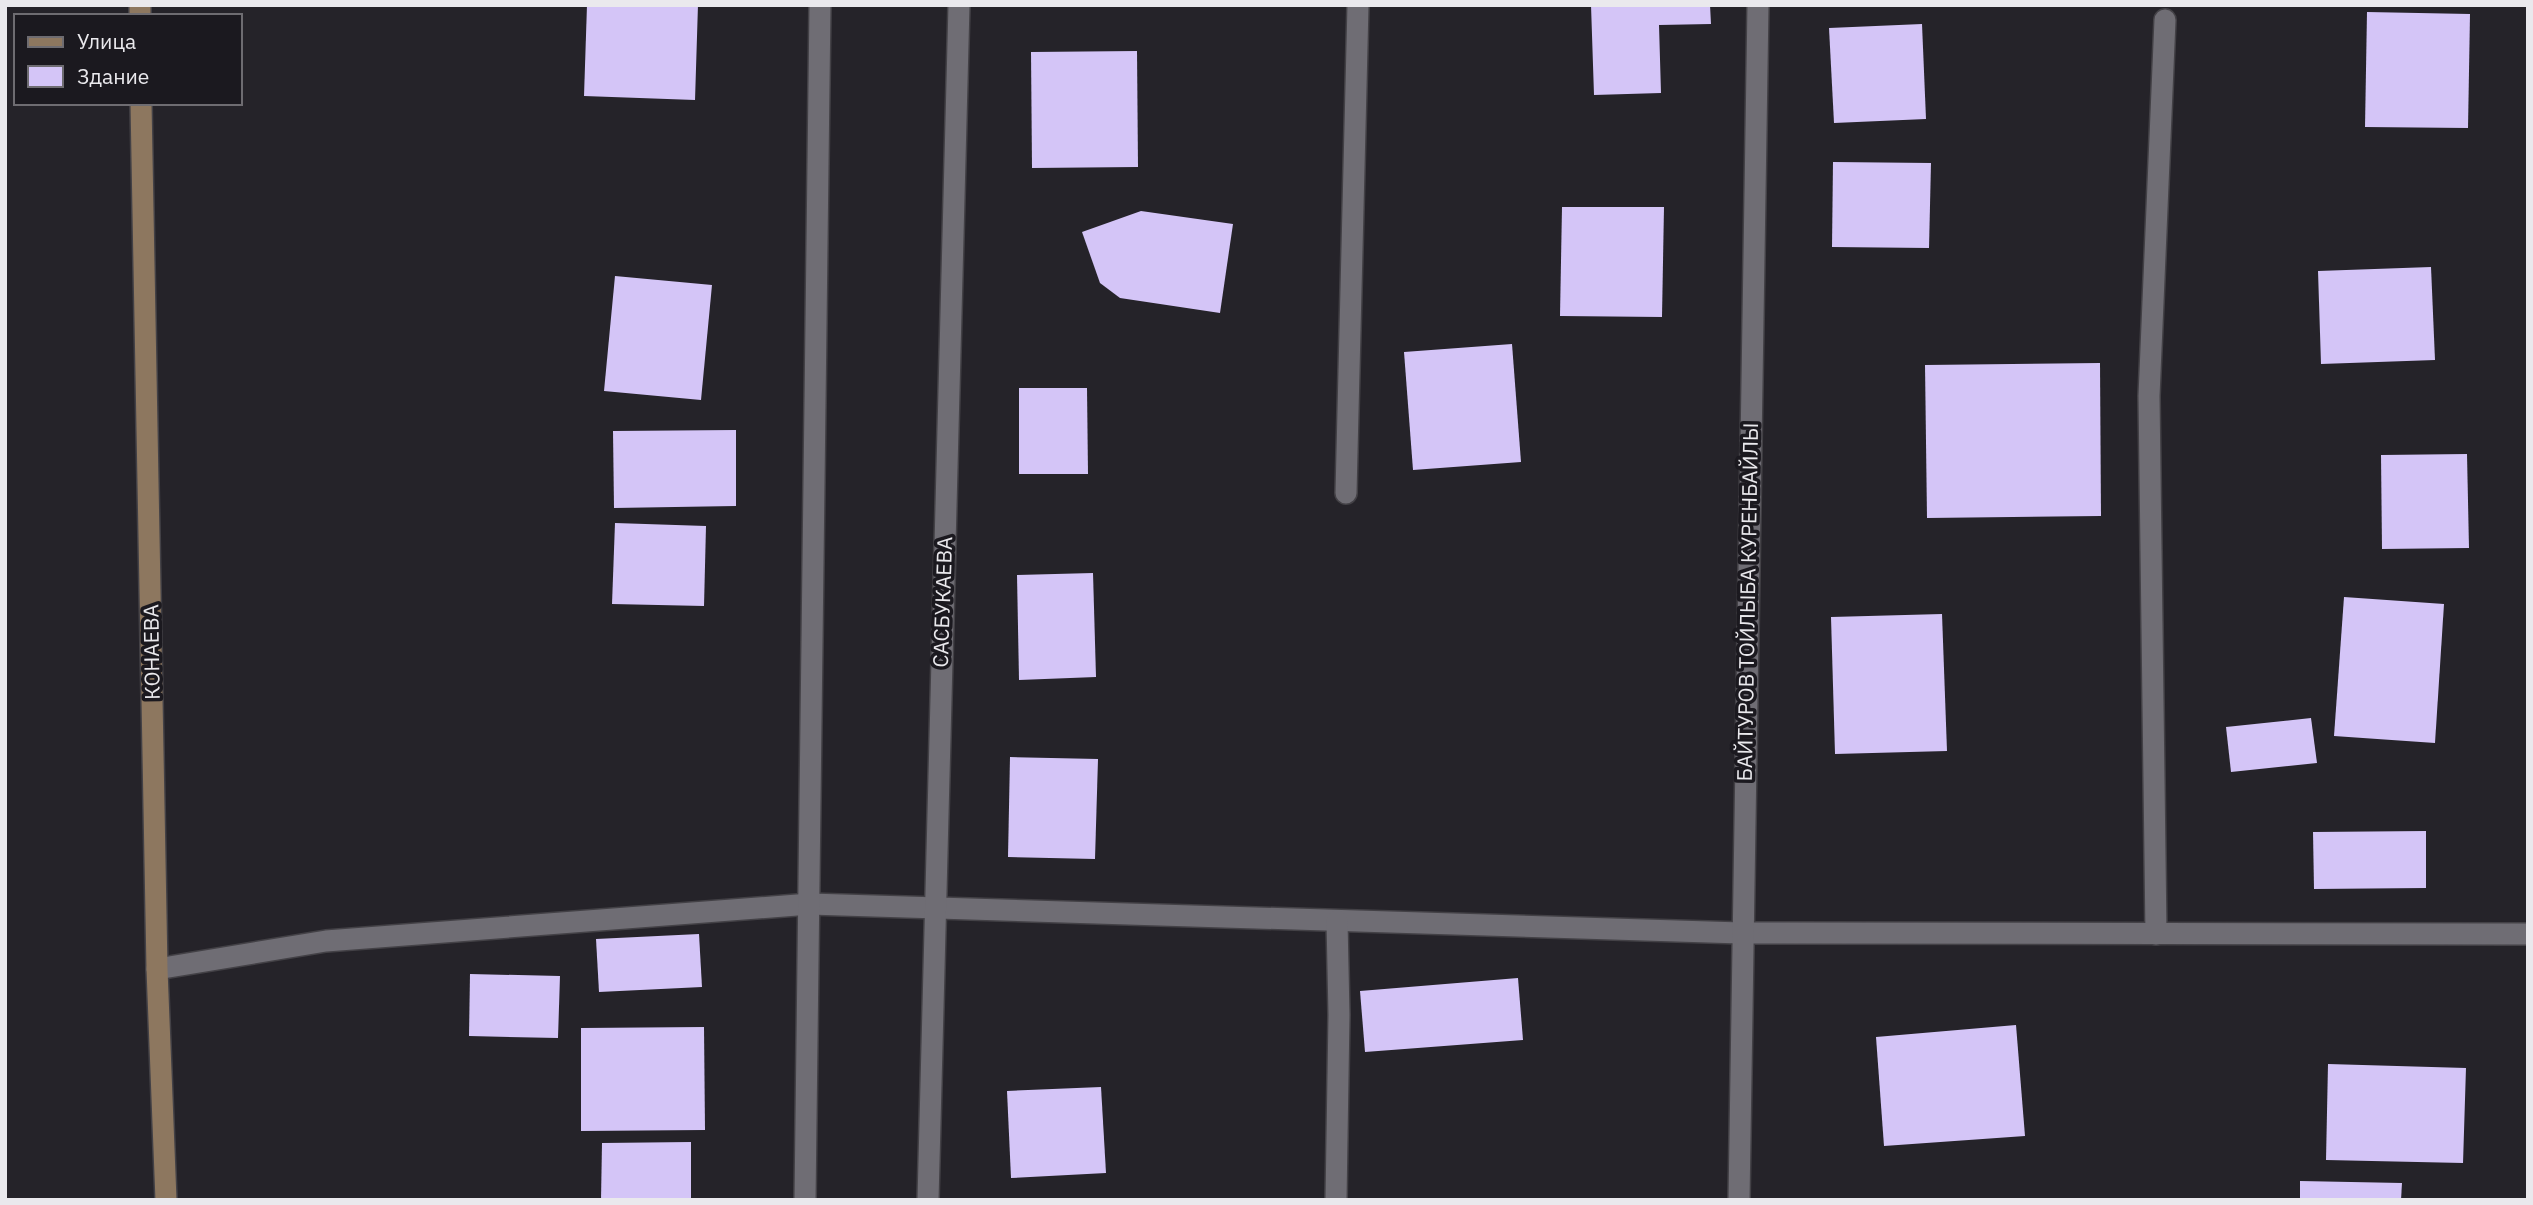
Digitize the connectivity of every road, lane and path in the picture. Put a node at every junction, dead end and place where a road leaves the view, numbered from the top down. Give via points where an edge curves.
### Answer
1 (820, 5) edge
2 (959, 5) edge
3 (1357, 5) edge
4 (1758, 5) edge
5 (2165, 20) dead end
6 (141, 105) edge
7 (1346, 493) dead end
8 (810, 904) junction
9 (933, 909) junction
10 (1337, 921) junction
11 (1741, 933) junction
12 (2157, 934) junction
13 (2528, 934) edge
14 (157, 969) junction
15 (166, 1200) edge
16 (805, 1200) edge
17 (928, 1200) edge
18 (1336, 1200) edge
19 (1739, 1200) edge

1 - 8 street
2 - 9 street, САСБУКАЕВА
3 - 7 street
4 - 11 street, БАЙТУРОВ ТОЙЛЫБА КУРЕНБАЙЛЫ
5 - 12 street via 2149,396
6 - 14 main road, КОНАЕВА
8 - 9 street
8 - 14 street via 327,941
8 - 16 street
9 - 10 street
9 - 17 street, САСБУКАЕВА
10 - 11 street
10 - 18 street
11 - 12 street
11 - 19 street, БАЙТУРОВ ТОЙЛЫБА КУРЕНБАЙЛЫ
12 - 13 street
14 - 15 main road, КОНАЕВА

